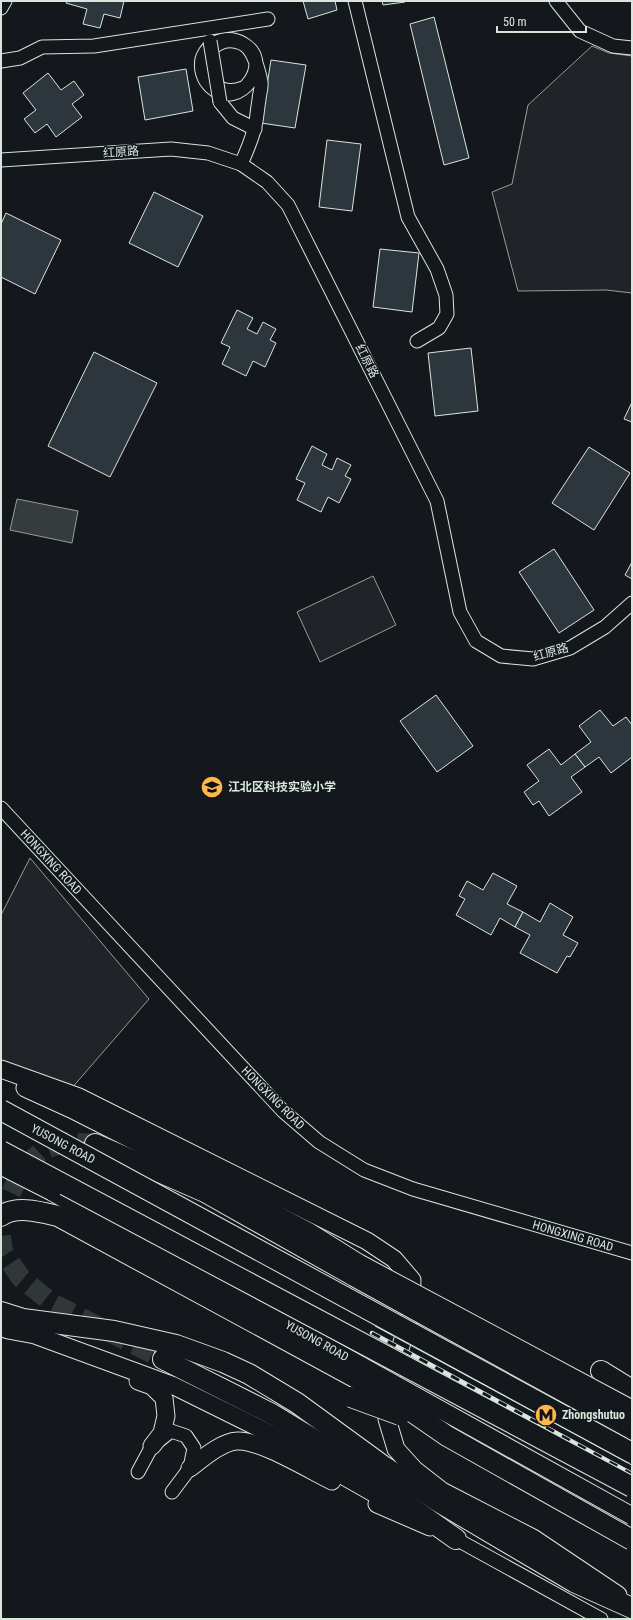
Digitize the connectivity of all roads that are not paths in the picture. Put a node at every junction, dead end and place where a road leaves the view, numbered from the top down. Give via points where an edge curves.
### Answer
1 (5, 1) edge
2 (355, 1) edge
3 (556, 1) edge
4 (1, 8) edge
5 (268, 19) dead end
6 (208, 35) junction
7 (632, 48) edge
8 (1, 61) edge
9 (243, 88) dead end
10 (255, 129) junction
11 (1, 160) edge
12 (241, 164) junction
13 (417, 342) dead end
14 (632, 603) edge
15 (1, 808) edge
16 (1, 1069) edge
17 (1, 1078) edge
18 (75, 1103) junction
19 (1, 1110) edge
20 (95, 1144) tunnel mouth
21 (1, 1151) edge
22 (1, 1166) edge
23 (1, 1216) edge
24 (632, 1253) edge
25 (356, 1269) junction
26 (3, 1323) edge
27 (163, 1359) tunnel mouth
28 (601, 1371) dead end
29 (357, 1381) junction
30 (628, 1388) edge
31 (632, 1409) edge
32 (612, 1418) junction
33 (632, 1425) edge
34 (632, 1429) edge
35 (152, 1446) junction
36 (632, 1453) edge
37 (190, 1468) junction
38 (138, 1472) dead end
39 (524, 1479) junction
40 (632, 1487) edge
41 (172, 1492) dead end
42 (632, 1516) edge
43 (632, 1525) edge
44 (456, 1539) junction
45 (632, 1540) edge
46 (632, 1606) edge
47 (601, 1619) edge

1 - 4 street
2 - 13 street via 408,217 437,270 446,295 447,314 439,328
3 - 7 street via 580,31 613,46
5 - 6 street
6 - 8 street via 94,46 42,47 20,58
6 - 10 street, bridge via 220,102 233,118
9 - 10 street, bridge via 230,91 218,88 212,84 206,72 206,59 213,48 231,41 243,44 249,48 252,54 255,60 256,66 252,79 243,89 231,93 218,92 207,84 202,72 202,59 214,43 227,39 234,40 240,42 245,45 250,50 253,55 255,62 257,69 261,83
10 - 12 street
11 - 12 street, 红原路 via 171,149 208,153
12 - 14 street, 红原路 via 267,182 288,205 437,501 460,612 476,641 501,656 533,659 570,648 605,627
15 - 24 street, HONGXING ROAD via 283,1111 319,1142 364,1170 413,1190
16 - 18 main road
17 - 18 main road
18 - 25 main road via 308,1231
18 - 46 main road via 367,1242 394,1259 412,1280 411,1313 388,1388 387,1419 396,1449 416,1470 442,1491 533,1538
19 - 36 highway, YUSONG ROAD, bridge
20 - 25 highway via 205,1192
21 - 40 highway, YUSONG ROAD, bridge
22 - 29 main road, YUSONG ROAD, bridge via 52,1192
23 - 29 highway via 6,1212 32,1210 58,1216
25 - 31 main road, bridge
25 - 32 highway, bridge
26 - 35 main road via 42,1347 152,1386 164,1398 166,1416 162,1434
26 - 44 main road via 174,1386 207,1401 260,1428
26 - 46 highway via 23,1319 114,1331 176,1345 223,1362 249,1374 297,1403 382,1465 437,1501 574,1582
27 - 44 highway via 272,1414 323,1445
28 - 30 highway
29 - 39 highway, bridge via 405,1407 446,1436
29 - 42 main road, YUSONG ROAD, bridge
32 - 33 highway, bridge
32 - 34 highway, bridge
35 - 37 street via 171,1431 186,1436 194,1448
35 - 38 street
37 - 41 street
37 - 44 main road via 214,1449 237,1441 257,1444
39 - 43 highway, bridge
39 - 45 highway, bridge
44 - 47 street

